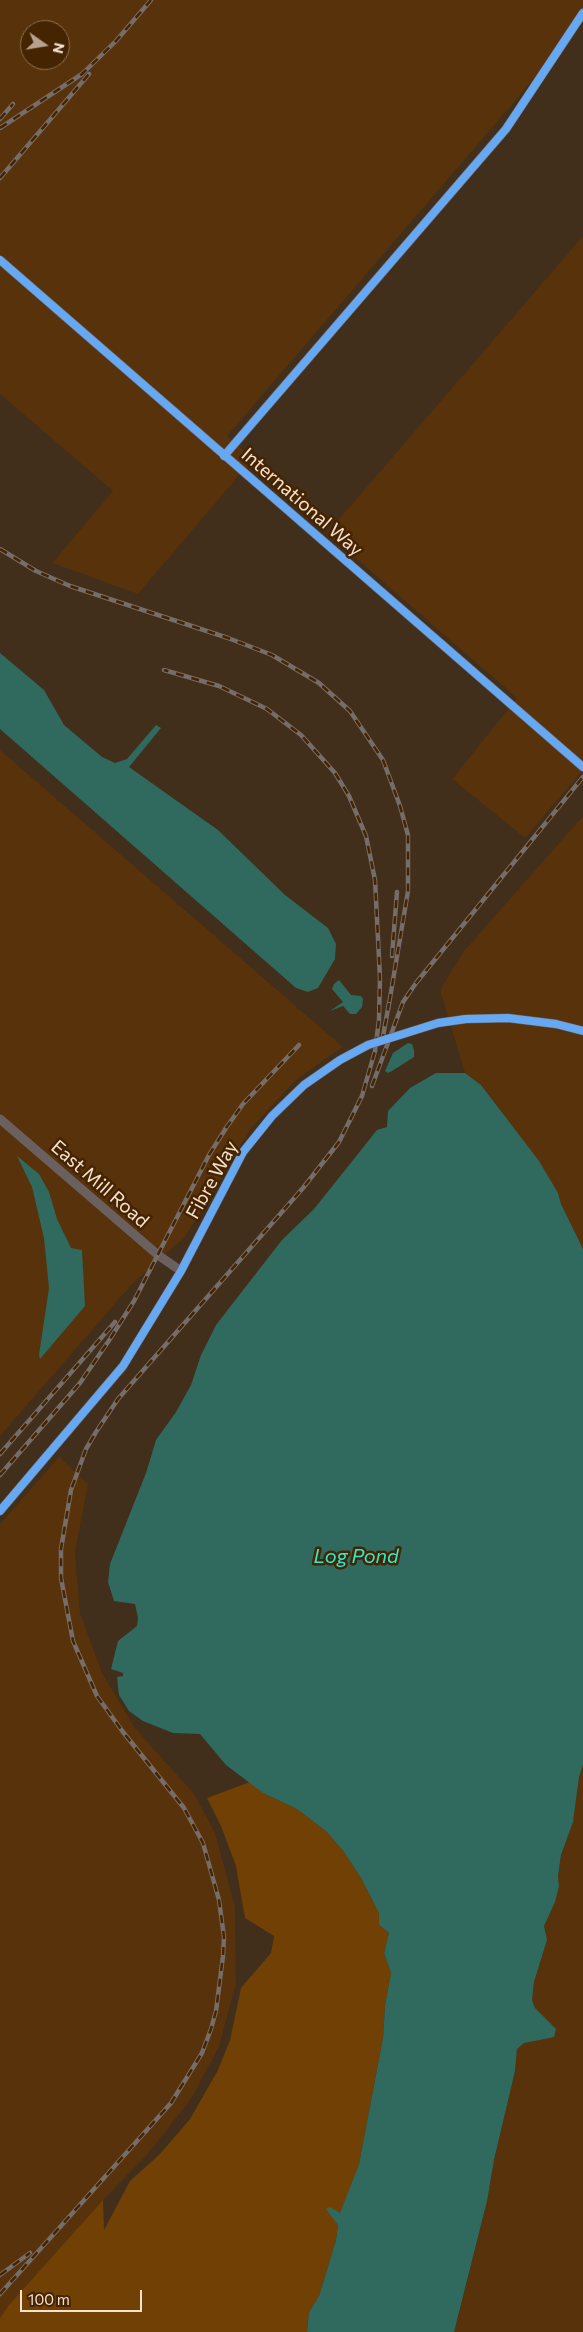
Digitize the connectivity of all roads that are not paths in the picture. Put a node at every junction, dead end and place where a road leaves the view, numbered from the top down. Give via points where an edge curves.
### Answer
1 (583, 13) edge
2 (0, 260) edge
3 (224, 456) junction
4 (583, 767) edge
5 (583, 1031) edge
6 (0, 1119) edge
7 (181, 1271) junction
8 (0, 1511) edge

1 - 3 street via 506,129
2 - 3 street, International Way
3 - 4 street, International Way
5 - 7 street, Fibre Way, bridge via 508,1018 466,1019 438,1023 368,1045 340,1060 304,1085 272,1116 243,1152
6 - 7 street, East Mill Road via 158,1255
7 - 8 street, Fibre Way via 123,1366

